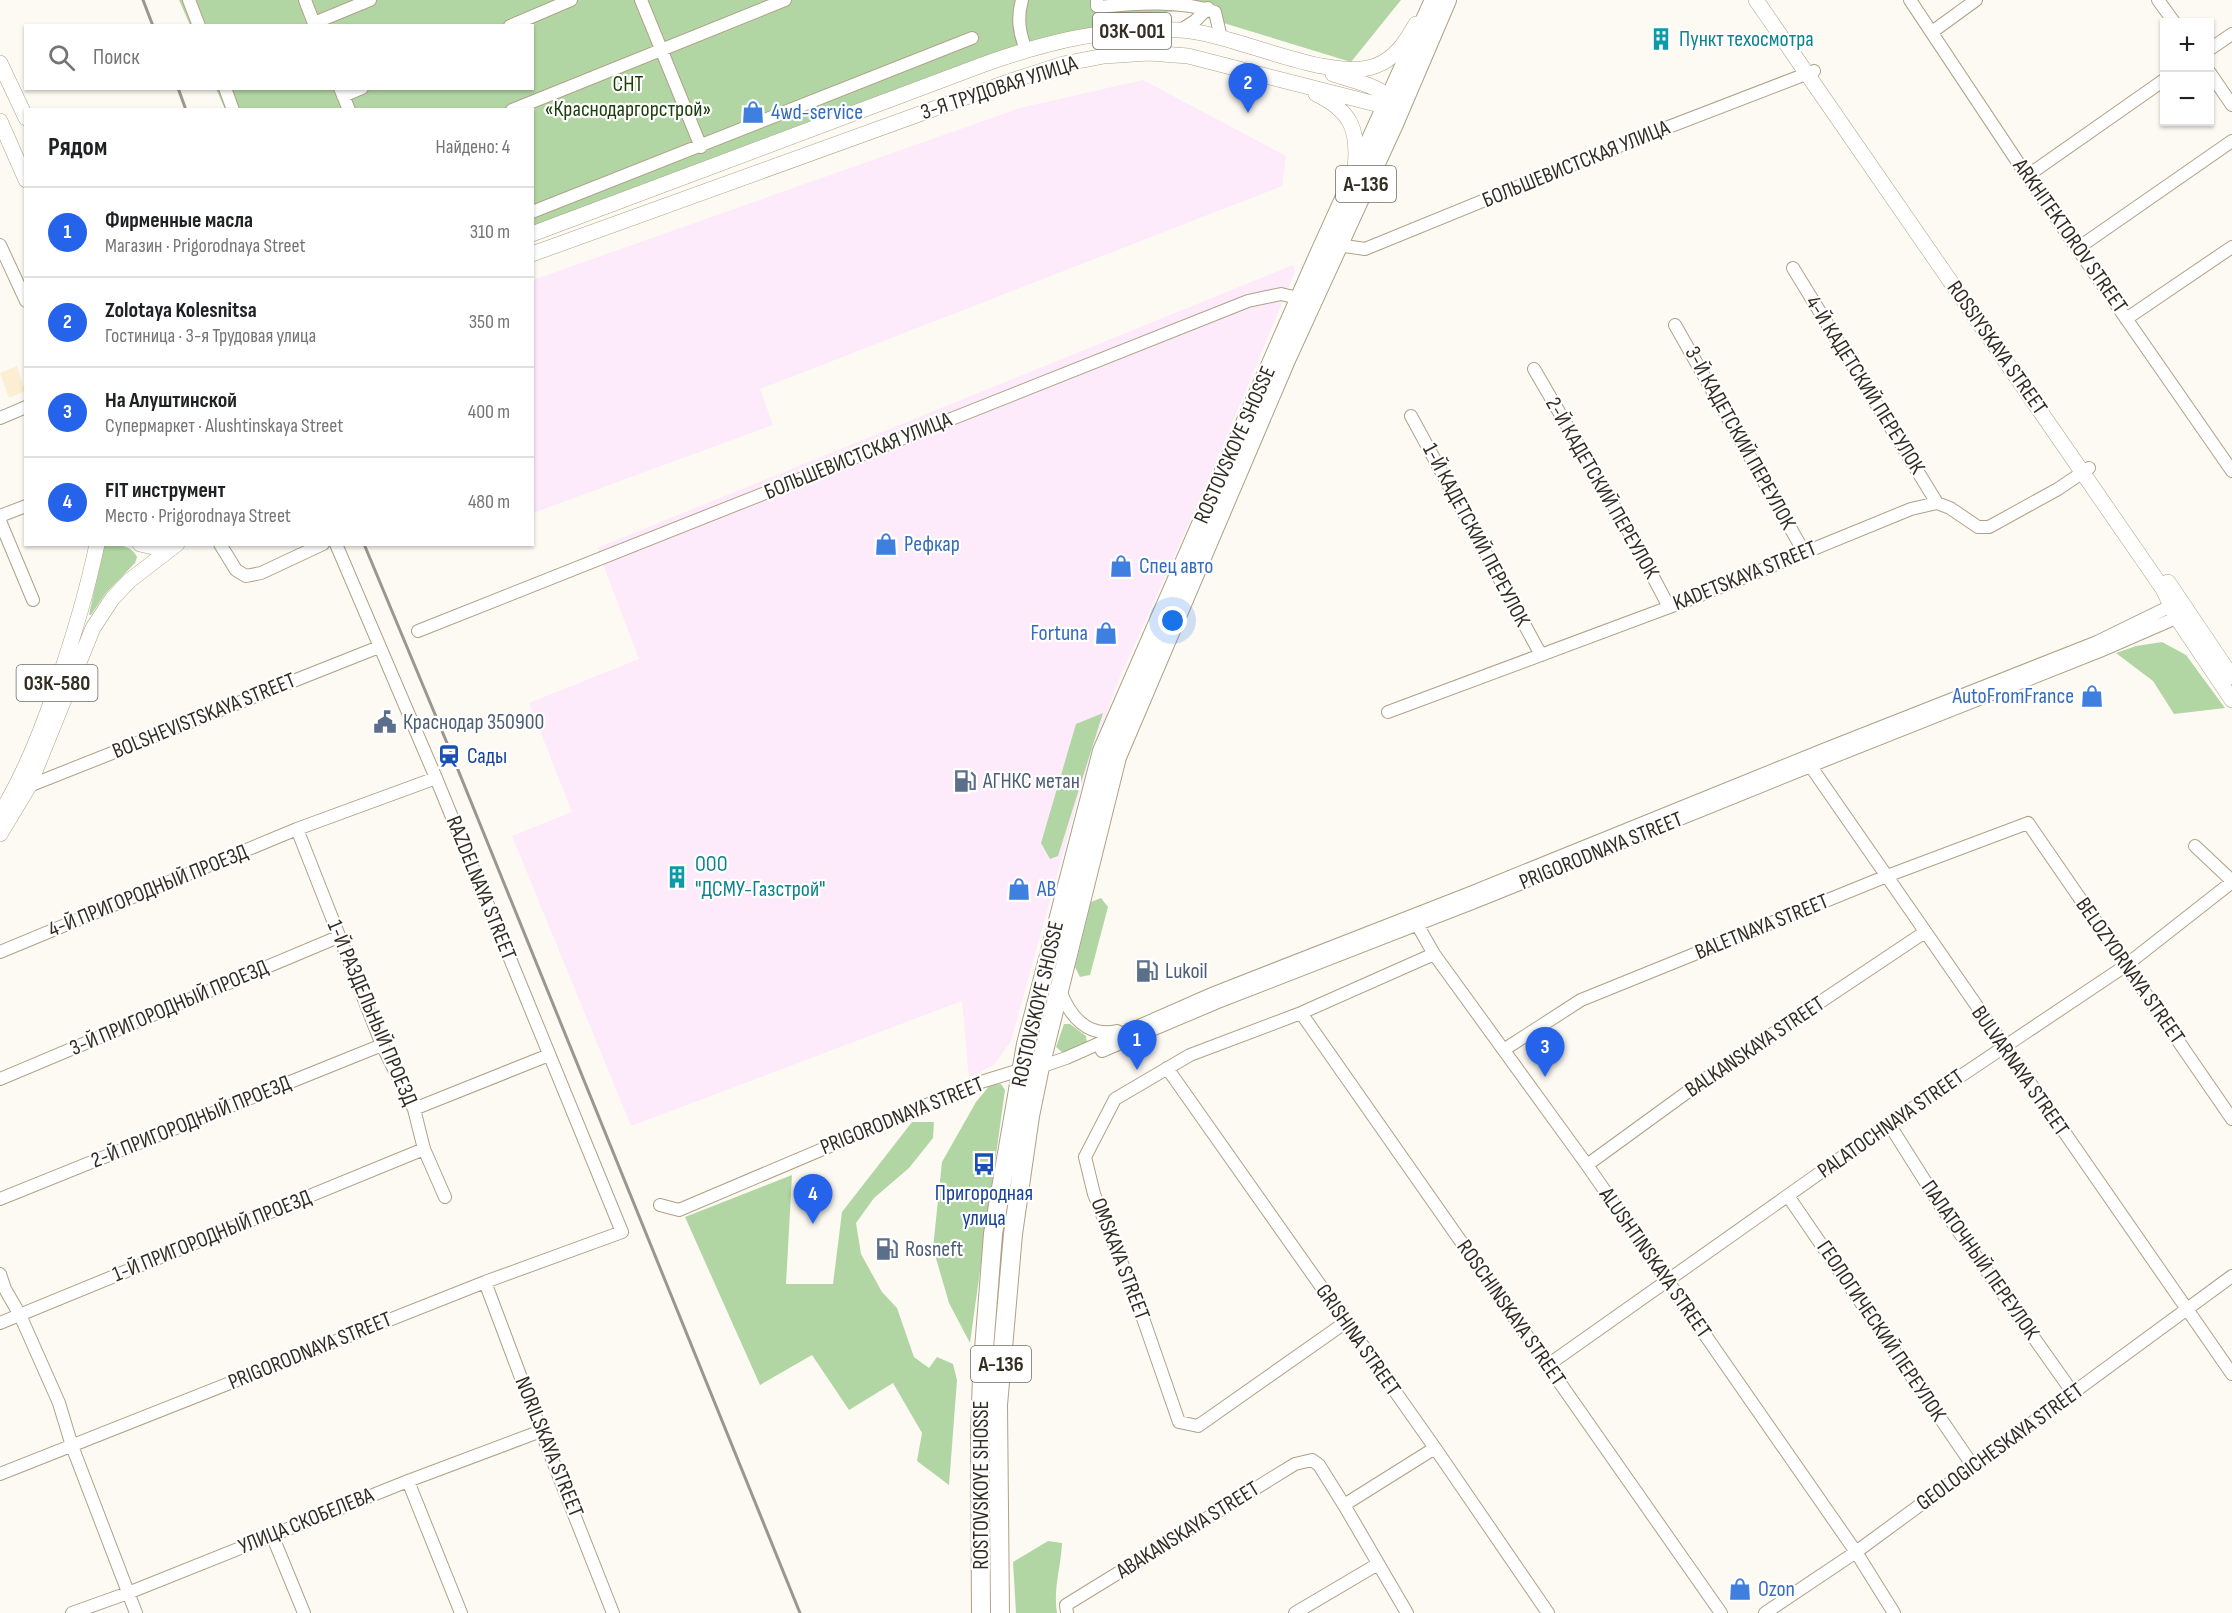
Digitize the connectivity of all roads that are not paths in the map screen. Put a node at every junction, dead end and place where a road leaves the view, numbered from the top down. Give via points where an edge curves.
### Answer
1 (189, 0) edge
2 (305, 0) edge
3 (370, 0) edge
4 (571, 0) edge
5 (641, 0) edge
6 (785, 0) edge
7 (1428, 0) edge
8 (1434, 0) edge
9 (1448, 0) edge
10 (1755, 0) edge
11 (1765, 0) edge
12 (1910, 0) edge
13 (1977, 0) edge
14 (2158, 0) edge
15 (1096, 1) edge
16 (1171, 1) edge
17 (1020, 6) edge
18 (1208, 8) junction
19 (2171, 18) edge
20 (198, 24) edge
21 (314, 24) edge
22 (515, 24) edge
23 (1181, 30) junction
24 (1932, 32) junction
25 (2232, 34) edge
26 (972, 38) dead end
27 (1221, 38) junction
28 (1239, 42) junction
29 (2214, 46) edge
30 (662, 48) junction
31 (1026, 50) junction
32 (0, 63) edge
33 (1811, 73) junction
34 (2214, 79) edge
35 (1288, 82) junction
36 (1412, 82) junction
37 (2160, 83) edge
38 (226, 90) edge
39 (342, 92) edge
40 (1391, 98) junction
41 (2232, 105) edge
42 (232, 108) edge
43 (348, 108) edge
44 (517, 108) edge
45 (24, 114) edge
46 (0, 121) edge
47 (1394, 124) junction
48 (2232, 141) edge
49 (701, 147) junction
50 (24, 175) edge
51 (2027, 176) junction
52 (1353, 181) junction
53 (534, 211) edge
54 (534, 233) edge
55 (0, 244) edge
56 (1338, 245) junction
57 (2232, 247) edge
58 (2078, 248) junction
59 (534, 253) edge
60 (1793, 268) dead end
61 (24, 297) edge
62 (1306, 300) junction
63 (2126, 319) junction
64 (1676, 325) dead end
65 (1534, 369) dead end
66 (24, 408) edge
67 (1411, 416) dead end
68 (0, 418) edge
69 (2230, 462) edge
70 (2086, 470) junction
71 (1937, 503) junction
72 (24, 507) edge
73 (0, 518) edge
74 (97, 546) edge
75 (174, 546) edge
76 (221, 546) edge
77 (319, 546) edge
78 (337, 546) edge
79 (1804, 552) junction
80 (33, 600) dead end
81 (1669, 607) junction
82 (2179, 609) junction
83 (418, 631) dead end
84 (379, 647) junction
85 (1541, 655) junction
86 (2232, 677) edge
87 (2232, 700) edge
88 (1388, 712) dead end
89 (1808, 762) junction
90 (436, 778) junction
91 (29, 786) junction
92 (2, 806) edge
93 (2028, 823) joint
94 (297, 830) junction
95 (0, 834) edge
96 (2195, 846) dead end
97 (1887, 876) junction
98 (2232, 881) edge
99 (1414, 921) junction
100 (1925, 932) junction
101 (338, 937) junction
102 (0, 952) edge
103 (1434, 954) junction
104 (2125, 966) junction
105 (1060, 989) junction
106 (1301, 1013) junction
107 (1141, 1025) junction
108 (382, 1045) junction
109 (2004, 1047) junction
110 (1505, 1049) junction
111 (549, 1055) junction
112 (1167, 1068) junction
113 (1039, 1071) junction
114 (1017, 1074) junction
115 (0, 1079) edge
116 (414, 1109) junction
117 (2232, 1119) edge
118 (1889, 1124) junction
119 (424, 1149) junction
120 (1587, 1164) junction
121 (1788, 1196) junction
122 (445, 1197) dead end
123 (0, 1199) edge
124 (660, 1205) dead end
125 (622, 1232) joint
126 (0, 1274) edge
127 (2232, 1276) edge
128 (1666, 1281) junction
129 (485, 1282) junction
130 (2186, 1308) junction
131 (20, 1315) junction
132 (1346, 1322) junction
133 (0, 1323) edge
134 (1548, 1365) junction
135 (2232, 1374) edge
136 (2073, 1393) junction
137 (541, 1431) junction
138 (72, 1446) junction
139 (1435, 1448) junction
140 (1973, 1466) junction
141 (0, 1474) edge
142 (408, 1481) junction
143 (1344, 1505) junction
144 (272, 1535) junction
145 (1856, 1552) junction
146 (1378, 1564) junction
147 (128, 1593) junction
148 (1066, 1609) edge
149 (72, 1613) edge
150 (136, 1613) edge
151 (304, 1613) edge
152 (461, 1613) edge
153 (613, 1613) edge
154 (981, 1613) edge
155 (1000, 1613) edge
156 (1295, 1613) edge
157 (1407, 1613) edge
158 (1548, 1613) edge
159 (1721, 1613) edge
160 (1765, 1613) edge
161 (1894, 1613) edge

1 - 20 street
2 - 21 street
3 - 21 street
4 - 22 street
5 - 30 street
6 - 30 street
7 - 28 main road, 03К-001 via 1403,46 1381,63 1367,68 1352,70 1311,62
8 - 40 highway, ROSTOVSKOYE SHOSSE / А-136
9 - 36 highway, ROSTOVSKOYE SHOSSE / А-136
10 - 33 main road, ROSSIYSKAYA STREET
11 - 33 main road, ROSSIYSKAYA STREET
12 - 24 street, ARKHITEKTOROV STREET
13 - 24 street
14 - 19 street
15 - 16 street via 1100,7
16 - 18 street
17 - 31 street via 1019,32
18 - 23 street
18 - 27 street via 1216,14
23 - 27 main road, 03К-001
23 - 31 main road, 03К-001 via 1094,33
24 - 51 street, ARKHITEKTOROV STREET
25 - 29 street
26 - 49 street
27 - 28 main road, 03К-001
28 - 40 main road, 03К-001 via 1369,86
30 - 44 street
30 - 49 street
31 - 54 main road, 3-Я ТРУДОВАЯ УЛИЦА / 03К-001
32 - 45 main road
33 - 56 street, БОЛЬШЕВИСТСКАЯ УЛИЦА via 1365,249
33 - 70 main road, ROSSIYSKAYA STREET
34 - 41 street
35 - 40 main road, 3-Я ТРУДОВАЯ УЛИЦА / 03К-001 via 1376,104
35 - 52 main road, 03К-001 via 1325,98 1350,120 1357,140
35 - 59 main road, 3-Я ТРУДОВАЯ УЛИЦА / 03К-001 via 1188,56 1104,56 1063,64
36 - 40 main road, А-136
36 - 47 highway, ROSTOVSKOYE SHOSSE / А-136
37 - 51 street
38 - 42 street
39 - 43 street
40 - 47 main road
40 - 52 highway, ROSTOVSKOYE SHOSSE / А-136
46 - 50 main road
47 - 56 highway, ROSTOVSKOYE SHOSSE / А-136
48 - 58 street
49 - 53 street
51 - 58 street, ARKHITEKTOROV STREET
52 - 62 highway, ROSTOVSKOYE SHOSSE / А-136
55 - 61 street
56 - 62 highway, ROSTOVSKOYE SHOSSE / А-136
57 - 63 street
58 - 63 street, ARKHITEKTOROV STREET
60 - 71 street, 4-Й КАДЕТСКИЙ ПЕРЕУЛОК
62 - 83 street, БОЛЬШЕВИСТСКАЯ УЛИЦА via 1281,294 1248,302
62 - 105 highway, ROSTOVSKOYE SHOSSE / А-136 via 1117,757
62 - 114 highway, ROSTOVSKOYE SHOSSE / А-136 via 1102,751
63 - 69 street, ARKHITEKTOROV STREET
64 - 79 street, 3-Й КАДЕТСКИЙ ПЕРЕУЛОК
65 - 81 street, 2-Й КАДЕТСКИЙ ПЕРЕУЛОК
66 - 68 street
67 - 85 street, 1-Й КАДЕТСКИЙ ПЕРЕУЛОК
70 - 71 street via 1989,527 1978,527
70 - 82 main road, ROSSIYSKAYA STREET
71 - 79 street, KADETSKAYA STREET via 1911,509
72 - 73 street
73 - 80 street
74 - 92 main road, 03К-580 via 87,591 46,716 14,792
75 - 91 main road, 03К-580 via 129,581 93,628
76 - 77 street via 236,570 246,576
78 - 84 street, RAZDELNAYA STREET
79 - 81 street, KADETSKAYA STREET
81 - 85 street, KADETSKAYA STREET
82 - 86 main road, ROSSIYSKAYA STREET
82 - 87 main road, ROSSIYSKAYA STREET
82 - 89 street, PRIGORODNAYA STREET via 2100,651
84 - 90 street, RAZDELNAYA STREET
84 - 91 street, BOLSHEVISTSKAYA STREET
85 - 88 street, KADETSKAYA STREET
89 - 97 street, BULVARNAYA STREET
89 - 99 street, PRIGORODNAYA STREET
90 - 94 street, 4-Й ПРИГОРОДНЫЙ ПРОЕЗД
90 - 111 street, RAZDELNAYA STREET
91 - 95 main road, 03К-580
93 - 97 street, BALETNAYA STREET
93 - 104 street, BELOZYORNAYA STREET
94 - 101 street, 1-Й РАЗДЕЛЬНЫЙ ПРОЕЗД
94 - 102 street, 4-Й ПРИГОРОДНЫЙ ПРОЕЗД
96 - 98 street
97 - 100 street, BULVARNAYA STREET
97 - 110 street, BALETNAYA STREET via 1581,1000
98 - 104 street, PALATOCHNAYA STREET
99 - 103 street, ALUSHTINSKAYA STREET
99 - 107 street, PRIGORODNAYA STREET via 1214,993
99 - 113 street, PRIGORODNAYA STREET
100 - 109 street, BULVARNAYA STREET
100 - 120 street, BALKANSKAYA STREET via 1708,1077
101 - 108 street, 1-Й РАЗДЕЛЬНЫЙ ПРОЕЗД
101 - 115 street, 3-Й ПРИГОРОДНЫЙ ПРОЕЗД
103 - 106 street
103 - 110 street, ALUSHTINSKAYA STREET
104 - 109 street, PALATOCHNAYA STREET
104 - 117 street, BELOZYORNAYA STREET
105 - 107 street via 1074,1018 1095,1031 1106,1034
105 - 113 highway, ROSTOVSKOYE SHOSSE / А-136
106 - 112 street via 1190,1055
106 - 134 street, ROSCHINSKAYA STREET
107 - 113 street, PRIGORODNAYA STREET
108 - 116 street, 1-Й РАЗДЕЛЬНЫЙ ПРОЕЗД
108 - 123 street, 2-Й ПРИГОРОДНЫЙ ПРОЕЗД
109 - 118 street, PALATOCHNAYA STREET
109 - 130 street, BULVARNAYA STREET
110 - 120 street, ALUSHTINSKAYA STREET
111 - 116 street
111 - 125 street, RAZDELNAYA STREET
112 - 132 street, GRISHINA STREET
112 - 132 street, OMSKAYA STREET via 1114,1098 1086,1157 1094,1194 1179,1422 1198,1426
113 - 114 street, PRIGORODNAYA STREET
113 - 155 highway, ROSTOVSKOYE SHOSSE / А-136 via 1013,1234 998,1405
114 - 124 street, PRIGORODNAYA STREET via 971,1087 679,1210
114 - 154 highway, ROSTOVSKOYE SHOSSE / А-136 via 993,1234 982,1375
116 - 119 street, 1-Й РАЗДЕЛЬНЫЙ ПРОЕЗД
118 - 121 street, PALATOCHNAYA STREET
118 - 136 street, ПАЛАТОЧНЫЙ ПЕРЕУЛОК via 1942,1208
119 - 122 street, 1-Й РАЗДЕЛЬНЫЙ ПРОЕЗД
119 - 131 street, 1-Й ПРИГОРОДНЫЙ ПРОЕЗД
120 - 128 street, ALUSHTINSKAYA STREET
121 - 128 street, PALATOCHNAYA STREET
121 - 140 street, ГЕОЛОГИЧЕСКИЙ ПЕРЕУЛОК
125 - 129 street, PRIGORODNAYA STREET
126 - 131 street
127 - 130 street, GEOLOGICHESKAYA STREET
128 - 134 street, PALATOCHNAYA STREET
128 - 145 street, ALUSHTINSKAYA STREET
129 - 137 street, NORILSKAYA STREET
129 - 138 street, PRIGORODNAYA STREET
130 - 135 street, BULVARNAYA STREET
130 - 136 street, GEOLOGICHESKAYA STREET
131 - 133 street, 1-Й ПРИГОРОДНЫЙ ПРОЕЗД
131 - 138 street via 59,1402
132 - 139 street, GRISHINA STREET
134 - 159 street, ROSCHINSKAYA STREET
136 - 140 street, GEOLOGICHESKAYA STREET
137 - 142 street, УЛИЦА СКОБЕЛЕВА
137 - 153 street, NORILSKAYA STREET
138 - 141 street, PRIGORODNAYA STREET
138 - 147 street
139 - 143 street
139 - 158 street, GRISHINA STREET
140 - 145 street, GEOLOGICHESKAYA STREET
142 - 144 street, УЛИЦА СКОБЕЛЕВА
142 - 152 street
143 - 146 street
143 - 148 street, ABAKANSKAYA STREET via 1319,1465 1312,1460 1295,1464
144 - 147 street, УЛИЦА СКОБЕЛЕВА
144 - 151 street
145 - 160 street, GEOLOGICHESKAYA STREET
145 - 161 street, ALUSHTINSKAYA STREET
146 - 156 street
146 - 157 street
147 - 149 street, УЛИЦА СКОБЕЛЕВА
147 - 150 street

